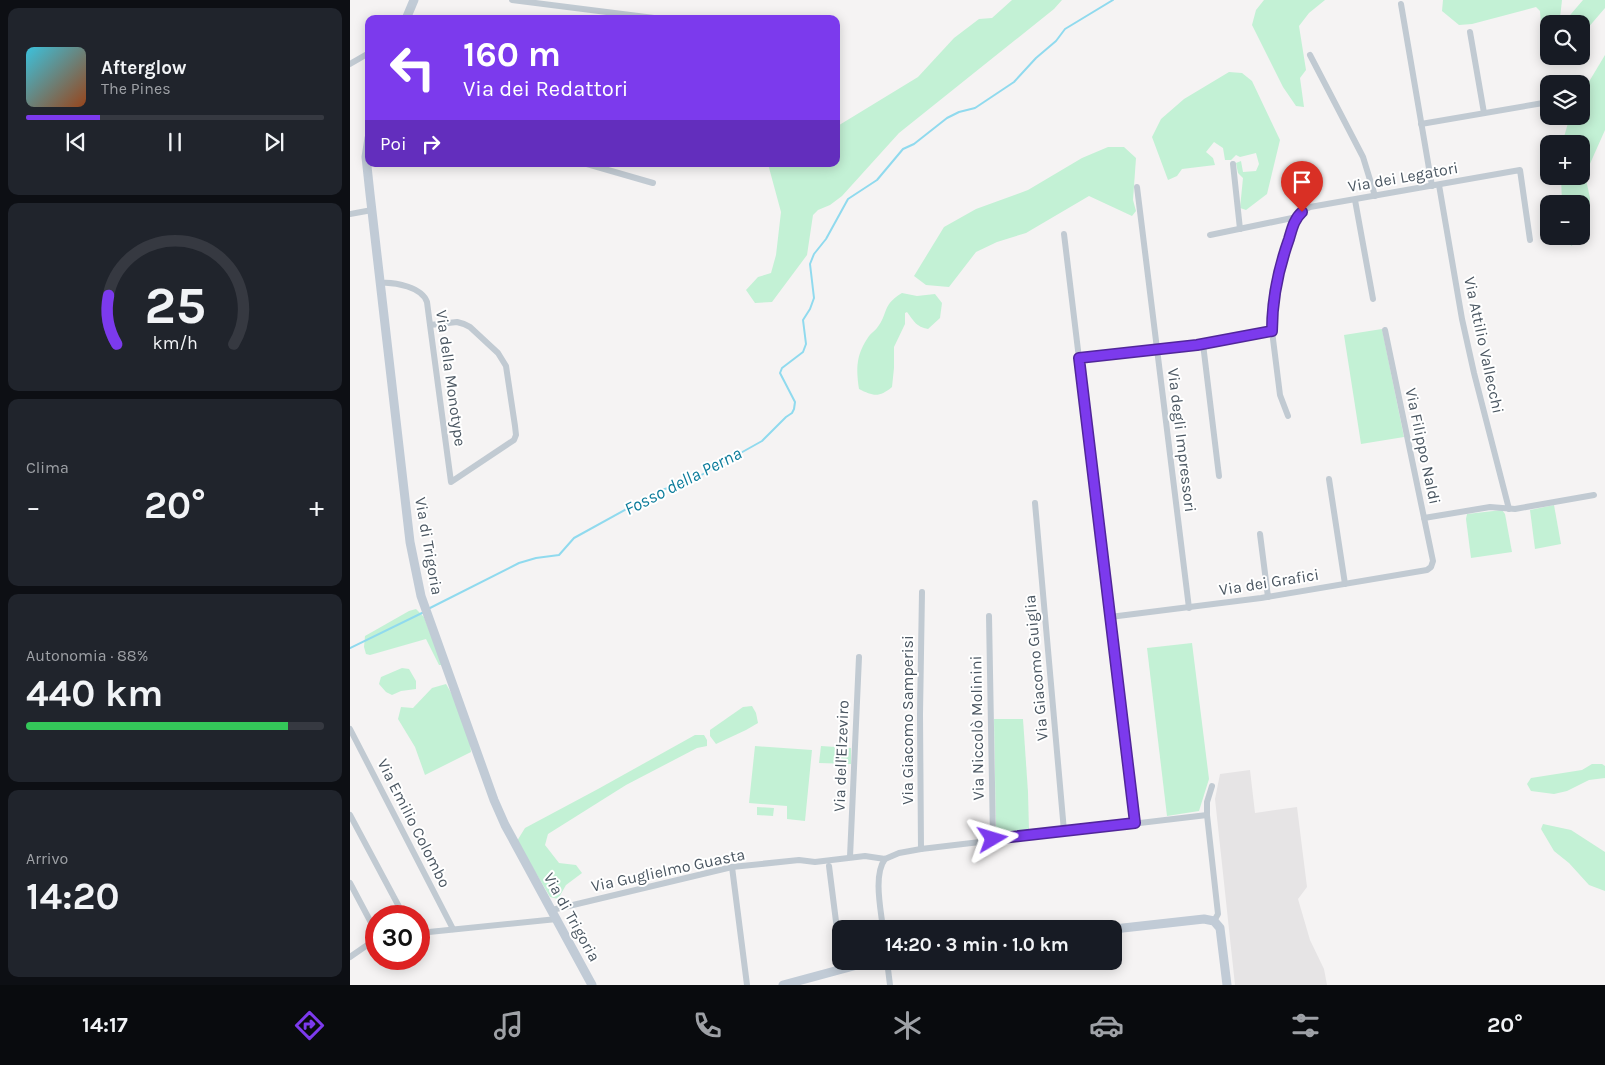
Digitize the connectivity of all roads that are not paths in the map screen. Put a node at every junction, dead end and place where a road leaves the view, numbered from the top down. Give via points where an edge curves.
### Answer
1 (414, 0) edge
2 (512, 0) edge
3 (1401, 4) dead end
4 (408, 15) edge
5 (630, 15) edge
6 (1470, 32) dead end
7 (365, 55) edge
8 (1310, 55) dead end
9 (350, 64) edge
10 (1540, 104) edge
11 (1484, 113) junction
12 (1422, 124) junction
13 (1234, 164) dead end
14 (367, 167) edge
15 (597, 167) edge
16 (653, 183) dead end
17 (1436, 186) junction
18 (1137, 187) dead end
19 (1375, 196) junction
20 (1355, 200) junction
21 (372, 210) junction
22 (350, 214) edge
23 (1297, 217) junction
24 (1240, 229) junction
25 (1064, 234) dead end
26 (1210, 235) dead end
27 (1530, 240) dead end
28 (381, 282) junction
29 (1373, 299) dead end
30 (430, 325) junction
31 (1385, 330) dead end
32 (1272, 331) junction
33 (1203, 344) junction
34 (1156, 350) junction
35 (1079, 358) junction
36 (1288, 416) dead end
37 (1219, 476) dead end
38 (1328, 479) dead end
39 (1594, 495) dead end
40 (1036, 503) dead end
41 (1509, 509) junction
42 (1424, 518) junction
43 (1260, 534) dead end
44 (1432, 567) joint
45 (1345, 584) junction
46 (922, 592) dead end
47 (1268, 597) junction
48 (1188, 608) junction
49 (989, 616) dead end
50 (1110, 617) junction
51 (859, 657) dead end
52 (350, 729) edge
53 (1212, 786) dead end
54 (350, 815) edge
55 (1207, 815) junction
56 (1135, 823) junction
57 (1064, 831) junction
58 (993, 839) junction
59 (921, 849) junction
60 (850, 857) junction
61 (884, 859) junction
62 (829, 866) dead end
63 (732, 867) junction
64 (350, 883) edge
65 (398, 905) edge
66 (552, 910) junction
67 (365, 911) edge
68 (558, 919) junction
69 (836, 920) edge
70 (882, 920) edge
71 (1214, 922) junction
72 (1122, 928) edge
73 (453, 930) junction
74 (430, 932) edge
75 (365, 947) edge
76 (350, 957) edge
77 (838, 970) edge
78 (888, 970) edge
79 (592, 985) edge
80 (747, 985) edge
81 (783, 985) edge
82 (890, 985) edge
83 (1227, 985) edge

1 - 4 street
2 - 5 street
3 - 12 street, Via Attilio Vallecchi
6 - 11 street
7 - 9 street
8 - 19 street via 1363,157
10 - 11 street
11 - 12 street
12 - 17 street, Via Attilio Vallecchi
13 - 24 street
14 - 21 street, Via di Trigoria
15 - 16 street
17 - 19 street, Via dei Legatori
17 - 27 street, Via dei Legatori via 1520,170
17 - 41 street, Via Attilio Vallecchi via 1462,319
18 - 34 street, Via degli Impressori
19 - 20 street, Via dei Legatori
20 - 23 street, Via dei Legatori via 1310,207
20 - 29 street
21 - 22 street
21 - 28 street, Via di Trigoria
23 - 24 street, Via dei Legatori
23 - 32 street via 1276,279
24 - 26 street, Via dei Legatori
25 - 35 street
28 - 30 street, Via della Monotype via 397,282 422,294 427,301
28 - 66 street, Via di Trigoria via 410,542 421,596 498,810
30 - 30 street, Via della Monotype via 451,482 514,440 515,426 506,366 498,353 466,324
31 - 42 street, Via Filippo Naldi
32 - 33 street
32 - 36 street via 1280,395
33 - 34 street
33 - 37 street
34 - 35 street
34 - 48 street, Via degli Impressori
35 - 50 street
38 - 45 street
39 - 41 street
40 - 57 street, Via Giacomo Guiglia
41 - 42 street via 1492,507
42 - 44 street, Via Filippo Naldi
43 - 47 street
44 - 45 street, Via dei Grafici
45 - 47 street, Via dei Grafici
46 - 59 street, Via Giacomo Samperisi
47 - 48 street, Via dei Grafici
48 - 50 street, Via dei Grafici
49 - 58 street, Via Niccolò Molinini
50 - 56 street
51 - 60 street, Via dell'Elzeviro
52 - 73 street, Via Emilio Colombo
53 - 55 street
54 - 65 street
55 - 56 street
55 - 71 street via 1218,914
56 - 57 street
57 - 58 street
58 - 59 street
59 - 61 street
60 - 61 street, Via Guglielmo Guasta
60 - 63 street, Via Guglielmo Guasta
61 - 70 street via 879,879
62 - 69 street
63 - 66 street, Via Guglielmo Guasta
63 - 80 street
64 - 67 street
66 - 68 street, Via di Trigoria
68 - 73 street
68 - 79 street, Via di Trigoria
71 - 72 street via 1191,919
71 - 83 street via 1220,928
73 - 74 street
75 - 76 street
77 - 81 street
78 - 82 street

